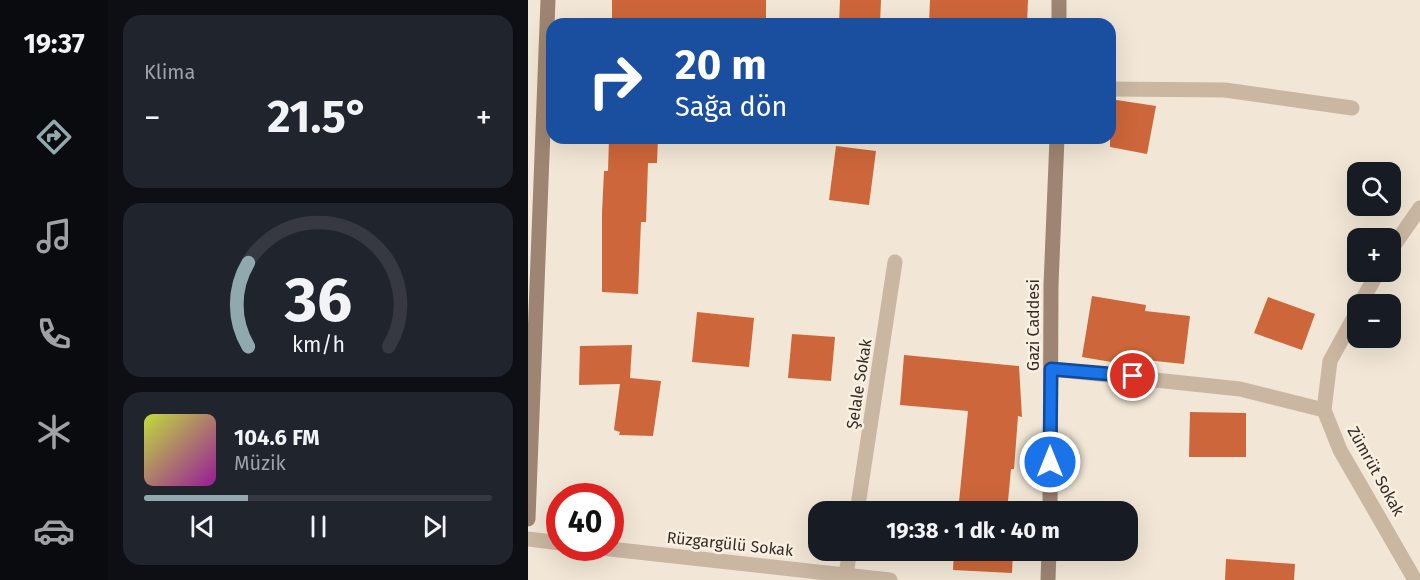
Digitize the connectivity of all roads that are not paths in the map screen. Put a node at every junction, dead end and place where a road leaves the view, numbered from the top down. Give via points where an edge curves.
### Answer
1 (548, 0) edge
2 (1059, 0) edge
3 (547, 18) edge
4 (1059, 18) edge
5 (546, 30) edge
6 (1116, 89) edge
7 (1352, 108) dead end
8 (1057, 144) edge
9 (1420, 208) edge
10 (534, 211) edge
11 (1401, 235) edge
12 (895, 262) dead end
13 (1347, 329) edge
14 (1051, 369) junction
15 (1324, 410) junction
16 (859, 501) edge
17 (1050, 501) edge
18 (528, 519) edge
19 (528, 539) edge
20 (546, 541) edge
21 (624, 551) edge
22 (848, 561) edge
23 (1048, 561) edge
24 (846, 577) edge
25 (890, 580) edge
26 (1048, 580) edge
27 (1415, 580) edge

1 - 3 main road
2 - 4 main road
5 - 10 main road
6 - 7 street via 1225,90
8 - 14 main road, Gazi Caddesi
9 - 11 street
10 - 18 main road
12 - 16 street, Şelale Sokak
13 - 15 street, Zümrüt Sokak via 1330,361
14 - 15 street via 1240,389
14 - 17 main road, Gazi Caddesi
15 - 27 street, Zümrüt Sokak via 1340,450
19 - 20 street
21 - 24 street, Rüzgargülü Sokak
22 - 24 street
23 - 26 main road
24 - 25 street, Rüzgargülü Sokak

